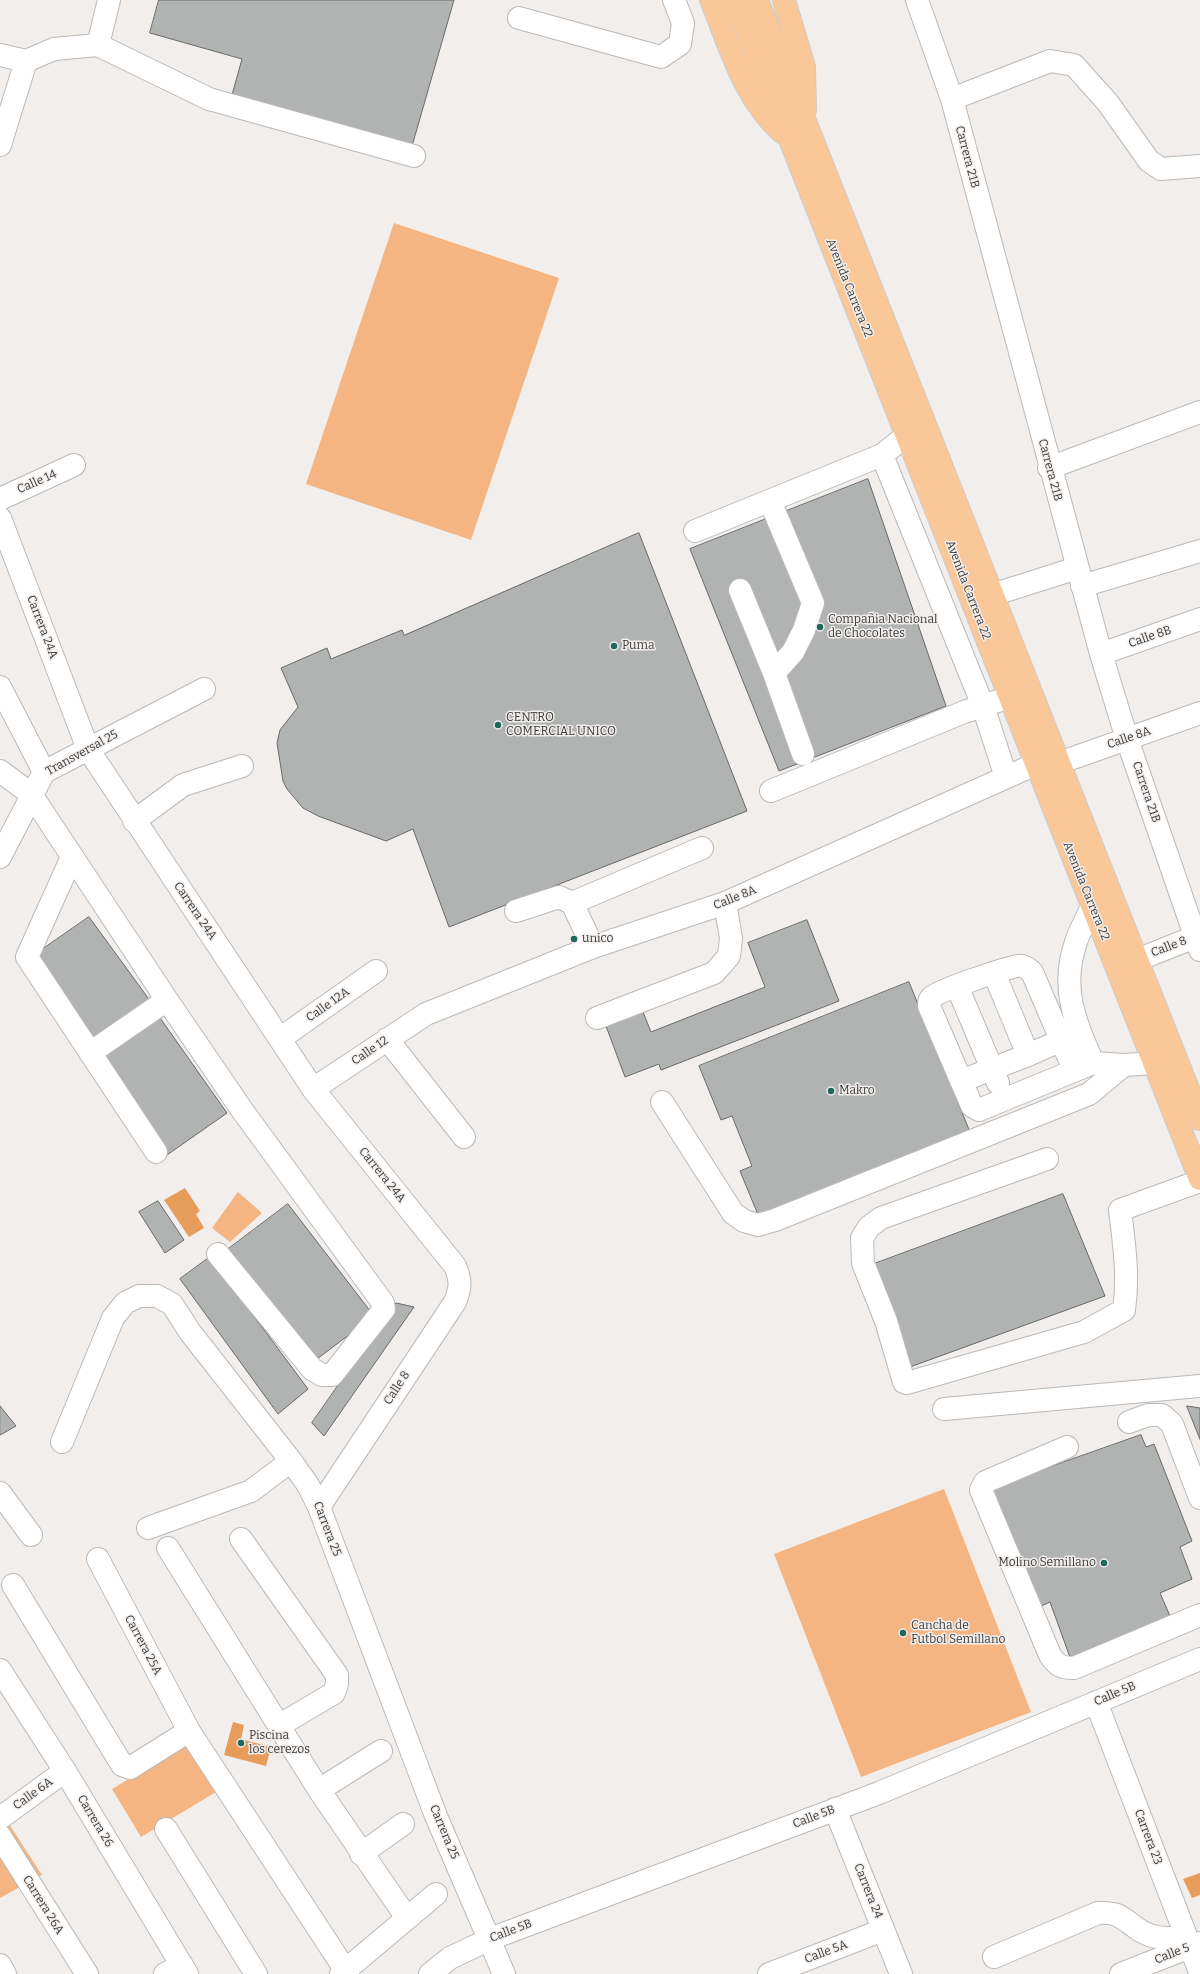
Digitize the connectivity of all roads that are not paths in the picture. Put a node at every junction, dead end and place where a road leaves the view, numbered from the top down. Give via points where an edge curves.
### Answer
1 (107, 0) edge
2 (674, 0) edge
3 (711, 0) edge
4 (735, 0) edge
5 (757, 0) edge
6 (784, 0) edge
7 (918, 0) edge
8 (519, 18) dead end
9 (98, 45) junction
10 (0, 55) edge
11 (26, 61) junction
12 (952, 99) junction
13 (804, 121) junction
14 (790, 139) junction
15 (0, 145) edge
16 (414, 156) dead end
17 (1200, 166) edge
18 (1200, 412) edge
19 (907, 435) junction
20 (882, 454) junction
21 (74, 466) dead end
22 (1049, 468) junction
23 (0, 498) edge
24 (770, 501) junction
25 (0, 518) edge
26 (695, 531) dead end
27 (1200, 550) edge
28 (1079, 577) junction
29 (740, 590) dead end
30 (992, 595) junction
31 (975, 609) junction
32 (947, 620) junction
33 (1200, 620) edge
34 (1101, 654) junction
35 (774, 673) junction
36 (0, 687) edge
37 (204, 689) dead end
38 (1010, 697) junction
39 (983, 706) junction
40 (1200, 713) edge
41 (1127, 739) junction
42 (88, 749) junction
43 (803, 754) dead end
44 (1059, 763) junction
45 (1036, 764) junction
46 (242, 766) dead end
47 (0, 771) edge
48 (44, 772) junction
49 (1006, 777) junction
50 (771, 791) dead end
51 (31, 794) junction
52 (134, 821) junction
53 (702, 848) dead end
54 (0, 857) edge
55 (72, 857) junction
56 (572, 903) junction
57 (725, 903) junction
58 (1092, 906) junction
59 (516, 911) dead end
60 (1198, 941) edge
61 (593, 947) junction
62 (1137, 960) junction
63 (376, 971) dead end
64 (994, 973) junction
65 (957, 986) junction
66 (167, 1000) junction
67 (426, 1014) joint
68 (597, 1018) dead end
69 (1071, 1036) junction
70 (281, 1038) junction
71 (387, 1039) junction
72 (90, 1053) junction
73 (1028, 1055) junction
74 (1154, 1064) junction
75 (1124, 1065) junction
76 (1083, 1066) junction
77 (992, 1069) junction
78 (961, 1081) junction
79 (313, 1089) junction
80 (1005, 1098) junction
81 (662, 1102) dead end
82 (1200, 1119) edge
83 (464, 1137) dead end
84 (156, 1152) dead end
85 (1047, 1159) dead end
86 (1200, 1180) edge
87 (218, 1254) dead end
88 (455, 1266) joint
89 (1200, 1386) edge
90 (944, 1409) dead end
91 (1129, 1422) dead end
92 (62, 1442) dead end
93 (1067, 1447) dead end
94 (291, 1461) junction
95 (0, 1493) edge
96 (1200, 1498) edge
97 (319, 1507) junction
98 (148, 1528) dead end
99 (31, 1535) dead end
100 (241, 1539) dead end
101 (168, 1548) dead end
102 (98, 1559) dead end
103 (13, 1585) dead end
104 (1200, 1615) edge
105 (1200, 1659) edge
106 (0, 1670) edge
107 (1096, 1702) junction
108 (280, 1725) junction
109 (189, 1731) junction
110 (381, 1750) dead end
111 (65, 1771) junction
112 (319, 1790) junction
113 (835, 1809) junction
114 (0, 1818) edge
115 (403, 1824) dead end
116 (166, 1829) dead end
117 (0, 1836) edge
118 (361, 1854) junction
119 (436, 1894) dead end
120 (407, 1918) junction
121 (883, 1930) junction
122 (490, 1939) junction
123 (1192, 1942) edge
124 (994, 1957) dead end
125 (0, 1965) edge
126 (178, 1971) edge
127 (1200, 1972) edge
128 (344, 1973) edge
129 (5, 1974) edge
130 (87, 1974) edge
131 (256, 1974) edge
132 (430, 1974) edge
133 (504, 1974) edge
134 (770, 1974) edge
135 (901, 1974) edge
136 (1121, 1974) edge

1 - 9 street
2 - 8 street via 683,23 680,44 661,57
3 - 14 main road via 748,90 768,119
4 - 14 main road, Avenida Carrera 22
5 - 13 main road, Avenida Carrera 22
6 - 13 main road via 804,67
7 - 12 street, Carrera 21B
9 - 11 street via 54,49
9 - 16 street via 209,99
10 - 11 street
11 - 15 street
12 - 17 street via 1050,61 1074,65 1108,103 1149,162 1161,169
12 - 22 street, Carrera 21B
13 - 30 main road, Avenida Carrera 22
14 - 19 main road, Avenida Carrera 22
18 - 22 street
19 - 20 street
19 - 31 main road, Avenida Carrera 22
20 - 24 street
20 - 32 street
21 - 23 street, Calle 14
22 - 28 street, Carrera 21B
24 - 26 street
24 - 35 street via 813,604 793,652
25 - 42 street, Carrera 24A
27 - 28 street
28 - 30 street
28 - 34 street, Carrera 21B
29 - 35 street
30 - 44 main road, Avenida Carrera 22
31 - 32 street
31 - 38 main road, Avenida Carrera 22
32 - 39 street
33 - 34 street, Calle 8B
34 - 41 street, Carrera 21B
35 - 43 street
36 - 48 street
37 - 42 street, Transversal 25
38 - 39 street
38 - 45 main road, Avenida Carrera 22
39 - 49 street
39 - 50 street
40 - 41 street, Calle 8A
41 - 44 street, Calle 8A
41 - 60 street, Carrera 21B
42 - 48 street, Transversal 25
42 - 52 street, Carrera 24A
44 - 62 main road, Avenida Carrera 22
45 - 49 street, Calle 8A
45 - 58 main road, Avenida Carrera 22
46 - 52 street via 183,785
47 - 51 street
48 - 51 street, Transversal 25
49 - 57 street, Calle 8A
51 - 54 street, Transversal 25
51 - 55 street
52 - 70 street, Carrera 24A
53 - 56 street
55 - 66 street
55 - 72 street via 27,957
56 - 59 street via 559,897
56 - 61 street
57 - 61 street, Calle 8A
57 - 68 street via 731,938 729,956 714,973
58 - 69 street via 1076,942 1070,975 1068,991 1073,1012
58 - 74 main road, Avenida Carrera 22
60 - 62 street, Calle 8
61 - 67 street, Calle 8A
62 - 82 main road, Avenida Carrera 22
63 - 70 street, Calle 12A
64 - 65 street
64 - 69 street via 1020,966 1026,967 1032,972
64 - 73 street
65 - 77 street
65 - 78 street via 932,997 929,1006
66 - 72 street
66 - 87 street via 242,1110 384,1303 384,1309 332,1374 322,1375 312,1368
67 - 71 street, Calle 12
69 - 73 street
69 - 76 street
70 - 79 street, Carrera 24A
71 - 79 street, Calle 12
71 - 83 street
72 - 84 street
73 - 77 street
74 - 75 street
74 - 86 main road, Avenida Carrera 22
75 - 76 street
75 - 81 street via 1089,1094 758,1225 744,1221 733,1213
76 - 80 street
77 - 78 street
77 - 80 street
78 - 80 street via 975,1109 979,1110
79 - 88 street, Carrera 24A
85 - 86 street via 881,1218 869,1227 862,1238 863,1263 886,1321 904,1382 1084,1332 1124,1310 1127,1269 1120,1210
88 - 97 street, Calle 8 via 461,1280 455,1302
89 - 90 street
91 - 96 street via 1148,1415 1162,1415 1172,1424
92 - 94 street, Carrera 25 via 113,1318 125,1303 139,1296 158,1296 172,1304 190,1332
93 - 104 street via 985,1482 981,1490 1055,1664 1063,1668 1074,1668
94 - 97 street, Carrera 25 via 308,1485
94 - 98 street via 251,1491
95 - 99 street
97 - 122 street, Carrera 25 via 436,1816
100 - 108 street via 337,1675 334,1693
101 - 108 street
102 - 109 street, Carrera 25A
103 - 109 street via 122,1765 130,1768
105 - 107 street, Calle 5B
106 - 111 street, Carrera 26
107 - 113 street, Calle 5B
107 - 123 street, Carrera 23
108 - 112 street
109 - 128 street, Carrera 25A
110 - 112 street
111 - 114 street, Calle 6A
111 - 126 street, Carrera 26
112 - 118 street
113 - 121 street, Carrera 24
113 - 122 street, Calle 5B
115 - 118 street
116 - 131 street
117 - 130 street, Carrera 26A
118 - 120 street
119 - 120 street
120 - 128 street
121 - 134 street, Calle 5A
121 - 135 street, Carrera 24
122 - 132 street, Calle 5B via 450,1958
122 - 133 street, Carrera 25
123 - 124 street via 1158,1938 1135,1928 1125,1918 1110,1913 1098,1913
123 - 127 street, Carrera 23
123 - 136 street, Calle 5
125 - 129 street

